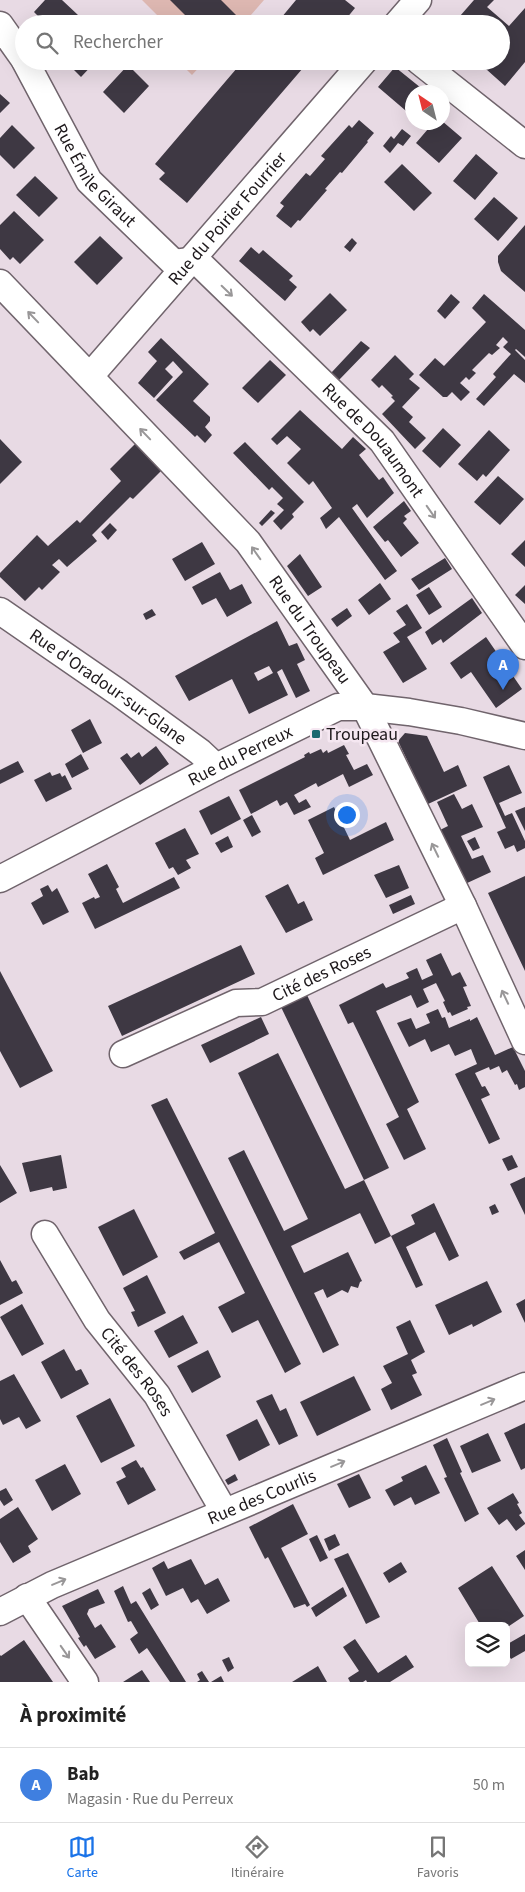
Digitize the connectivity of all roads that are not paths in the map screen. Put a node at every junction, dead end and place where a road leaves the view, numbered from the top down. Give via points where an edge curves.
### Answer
1 (418, 0) edge
2 (405, 15) edge
3 (0, 25) edge
4 (15, 47) edge
5 (29, 70) edge
6 (356, 70) edge
7 (430, 70) edge
8 (525, 145) edge
9 (190, 261) junction
10 (0, 283) edge
11 (90, 376) junction
12 (0, 611) edge
13 (525, 646) edge
14 (366, 707) junction
15 (524, 734) edge
16 (216, 767) junction
17 (0, 879) edge
18 (462, 906) junction
19 (525, 1041) edge
20 (123, 1054) dead end
21 (45, 1234) dead end
22 (525, 1386) edge
23 (224, 1512) junction
24 (27, 1597) junction
25 (1, 1608) edge
26 (86, 1682) edge

1 - 2 street
3 - 4 street, Rue Émile Giraut
5 - 9 street, Rue Émile Giraut via 89,181 174,263
6 - 9 street, Rue du Poirier Fourrier
7 - 8 street
9 - 11 street, Rue du Poirier Fourrier
9 -> 13 street, Rue de Douaumont via 201,265 382,441
11 -> 10 street, Rue du Troupeau
14 -> 11 street, Rue du Troupeau via 248,542
12 - 16 street, Rue d'Oradour-sur-Glane via 119,693
14 - 15 street, Rue du Perreux
14 - 16 street, Rue du Perreux via 338,707
18 -> 14 street, Rue du Troupeau
16 - 17 street, Rue du Perreux
19 -> 18 street, Rue du Troupeau
18 - 20 street, Cité des Roses via 262,1002 236,1003
21 - 23 street, Cité des Roses via 97,1320 157,1395
23 -> 22 street, Rue des Courlis
24 -> 23 street, Rue des Courlis
24 - 25 street, Rue des Courlis
24 -> 26 street

